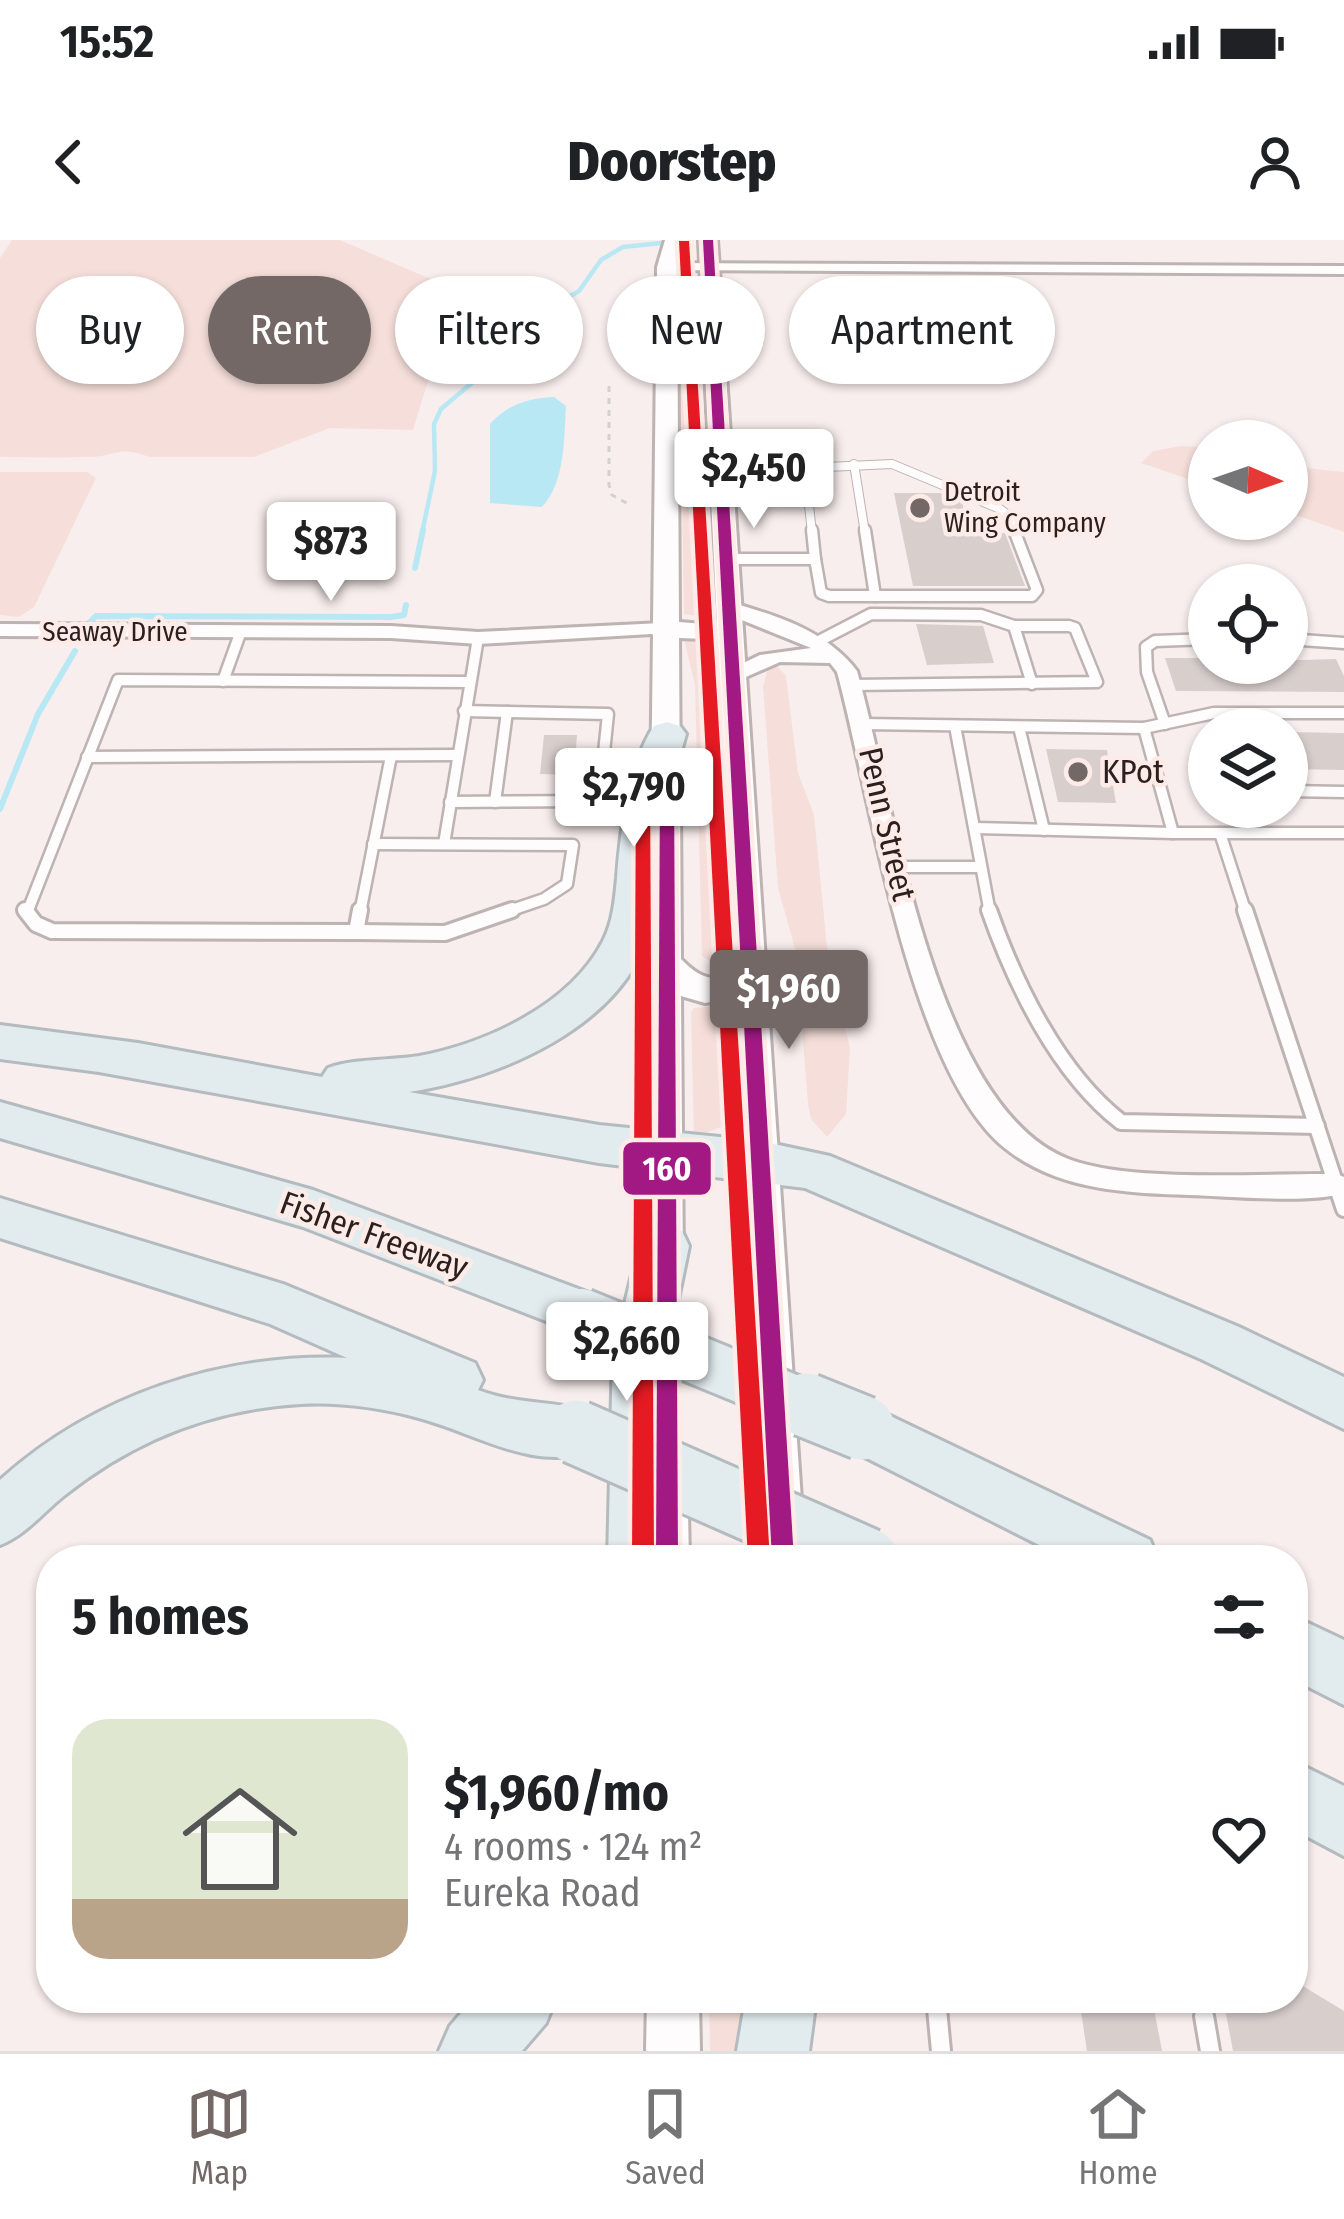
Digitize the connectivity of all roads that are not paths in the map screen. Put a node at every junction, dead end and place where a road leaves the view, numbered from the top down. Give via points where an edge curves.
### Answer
1 (708, 251) edge
2 (671, 252) edge
3 (1344, 270) edge
4 (854, 464) junction
5 (664, 484) junction
6 (722, 486) junction
7 (726, 559) junction
8 (814, 560) junction
9 (875, 596) junction
10 (728, 608) junction
11 (1014, 626) junction
12 (662, 628) junction
13 (0, 630) edge
14 (241, 632) junction
15 (478, 638) junction
16 (1188, 640) edge
17 (1308, 640) edge
18 (817, 643) junction
19 (1344, 643) edge
20 (839, 659) junction
21 (732, 662) junction
22 (223, 681) junction
23 (468, 682) junction
24 (1032, 684) junction
25 (852, 686) junction
26 (464, 711) junction
27 (507, 712) junction
28 (1308, 713) edge
29 (1344, 713) edge
30 (1188, 719) edge
31 (863, 724) junction
32 (1165, 724) junction
33 (955, 726) junction
34 (1019, 727) junction
35 (1144, 728) junction
36 (667, 734) junction
37 (457, 755) junction
38 (391, 756) junction
39 (87, 758) junction
40 (1308, 791) edge
41 (1344, 792) edge
42 (450, 802) junction
43 (495, 802) junction
44 (975, 828) junction
45 (1044, 830) junction
46 (1173, 833) junction
47 (1220, 833) junction
48 (1344, 833) edge
49 (374, 844) junction
50 (444, 844) junction
51 (897, 867) junction
52 (981, 867) junction
53 (356, 932) junction
54 (668, 966) junction
55 (751, 980) junction
56 (0, 1042) edge
57 (109, 1058) junction
58 (0, 1120) edge
59 (1317, 1126) junction
60 (664, 1154) junction
61 (757, 1157) junction
62 (1340, 1197) edge
63 (0, 1218) edge
64 (664, 1246) junction
65 (1344, 1404) edge
66 (576, 1432) junction
67 (0, 1518) edge
68 (637, 1545) edge
69 (668, 1545) edge
70 (782, 1545) edge
71 (833, 1545) edge
72 (1099, 1545) edge
73 (1308, 1654) edge
74 (1344, 1674) edge
75 (1308, 1801) edge
76 (1344, 1823) edge
77 (508, 2013) edge
78 (673, 2013) edge
79 (779, 2013) edge
80 (803, 2013) edge
81 (937, 2013) edge
82 (1204, 2016) dead end
83 (475, 2051) edge
84 (674, 2051) edge
85 (773, 2051) edge
86 (805, 2051) edge
87 (941, 2051) edge
88 (1210, 2051) edge

1 - 2 street
1 - 3 street
1 - 6 main road
2 - 5 main road
4 - 8 lane via 805,468
4 - 9 lane
4 - 9 lane via 912,470 1000,509 1037,590
5 - 6 main road via 696,476
5 - 12 main road
6 - 7 main road
7 - 8 lane
7 - 10 main road
8 - 9 lane via 821,592
10 - 18 street, Penn Street
10 - 21 main road
11 - 18 lane via 981,615 871,614
11 - 24 lane
11 - 24 lane via 1075,628 1097,682
12 - 15 street, Seaway Drive
12 - 21 main road via 712,632
12 - 36 main road
13 - 14 street, Seaway Drive
14 - 15 street, Seaway Drive
14 - 22 lane
15 - 23 lane
16 - 32 lane via 1146,647
17 - 19 lane
18 - 20 street, Penn Street
20 - 21 street
20 - 25 street, Penn Street
21 - 55 main road
22 - 23 lane
22 - 39 lane via 118,680
23 - 26 lane
24 - 25 lane
25 - 31 street, Penn Street
26 - 27 lane
26 - 37 lane
27 - 43 lane
27 - 43 lane via 608,714 599,801
28 - 29 lane
30 - 32 lane
31 - 33 lane
31 - 51 street, Penn Street
32 - 35 lane
33 - 34 lane
33 - 44 lane
34 - 35 lane
34 - 45 lane
35 - 46 lane
36 - 54 main road
36 - 57 highway via 642,826 627,938 590,993 524,1036 445,1067 367,1081
37 - 38 lane
37 - 42 lane
38 - 39 lane
38 - 49 lane
39 - 53 lane via 25,910 36,924 52,931
40 - 41 lane
42 - 43 lane
42 - 50 lane
44 - 45 lane
44 - 52 lane
45 - 46 lane
46 - 47 lane
47 - 48 lane
47 - 59 lane
49 - 50 lane
49 - 53 lane
50 - 53 lane via 573,845 567,884 445,933
51 - 52 lane
51 - 62 street, Penn Street via 939,1023 1017,1143 1057,1168 1103,1178
52 - 59 lane via 989,913 1012,962 1074,1076 1108,1115
54 - 55 main road via 697,991
54 - 60 main road
55 - 61 main road
56 - 57 highway
57 - 60 highway
58 - 72 highway, Fisher Freeway, bridge via 313,1210 582,1313 863,1428
59 - 62 lane
60 - 61 highway
60 - 64 main road
61 - 65 highway via 875,1194
61 - 70 main road
63 - 66 highway via 283,1306
64 - 68 highway via 640,1353
64 - 69 main road
66 - 67 highway via 536,1436 418,1393 337,1378 273,1381 186,1400 116,1430
66 - 71 highway, bridge
73 - 74 highway
75 - 76 highway
77 - 83 highway
78 - 84 main road
79 - 85 highway
80 - 86 main road
81 - 87 lane
82 - 88 lane

